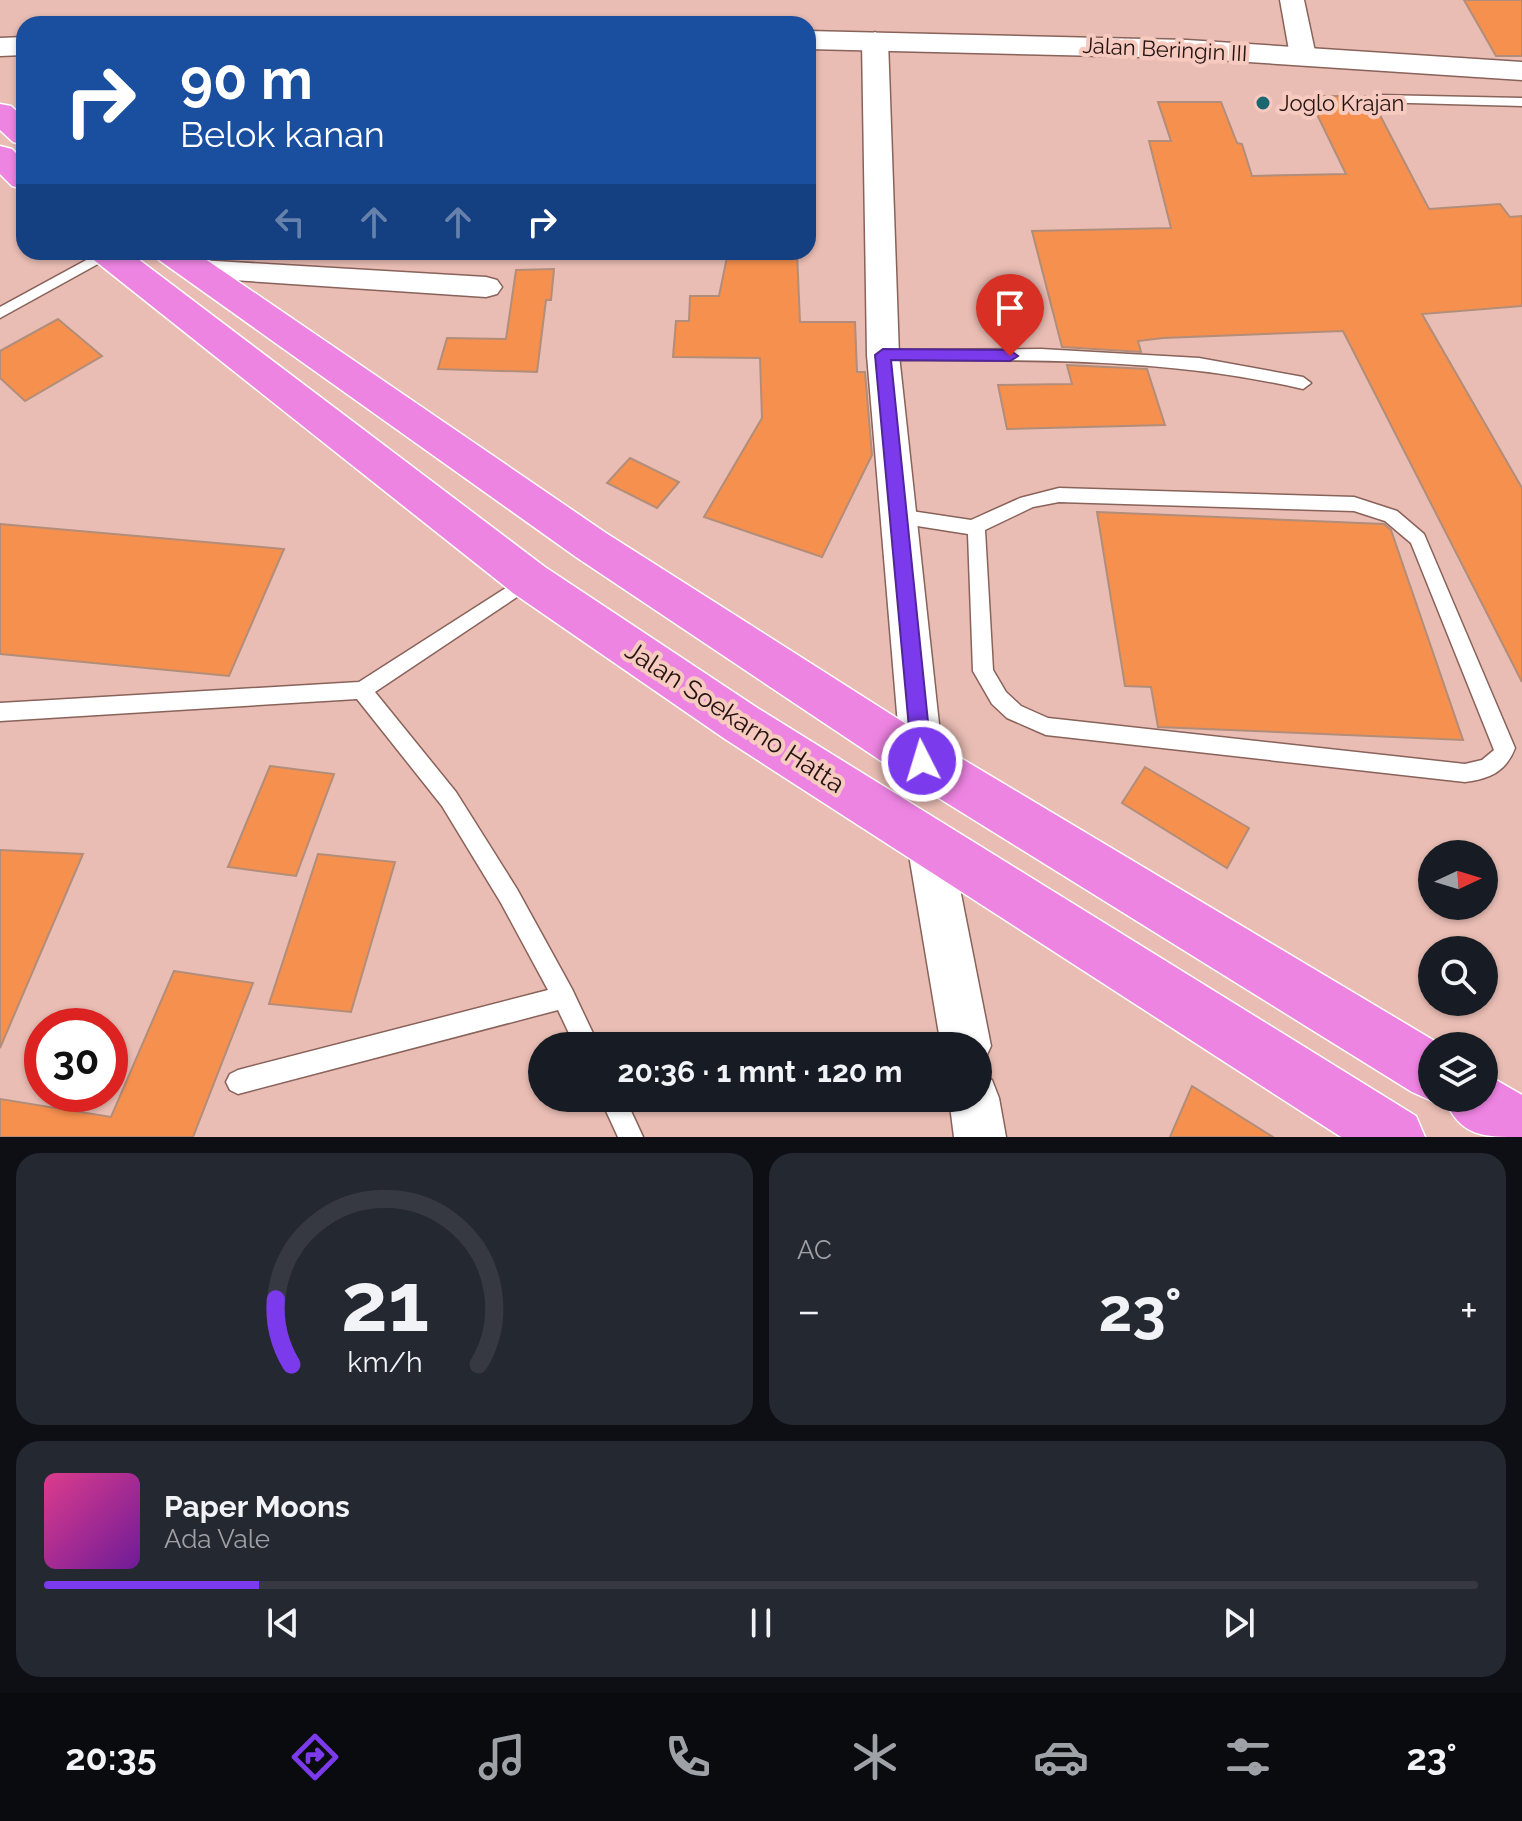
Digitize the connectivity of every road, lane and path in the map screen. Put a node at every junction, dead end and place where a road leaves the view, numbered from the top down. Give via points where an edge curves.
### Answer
1 (1292, 0) edge
2 (816, 40) edge
3 (875, 40) junction
4 (1303, 56) junction
5 (1522, 71) edge
6 (1378, 99) dead end
7 (1522, 102) edge
8 (0, 113) edge
9 (16, 128) edge
10 (0, 156) edge
11 (16, 171) edge
12 (95, 260) edge
13 (116, 260) edge
14 (185, 261) edge
15 (486, 287) dead end
16 (0, 313) edge
17 (883, 355) junction
18 (1303, 383) dead end
19 (898, 516) junction
20 (976, 527) junction
21 (529, 580) junction
22 (362, 690) junction
23 (0, 712) edge
24 (922, 761) junction
25 (929, 843) junction
26 (564, 997) junction
27 (580, 1032) edge
28 (963, 1032) edge
29 (1418, 1063) edge
30 (238, 1082) dead end
31 (619, 1112) edge
32 (976, 1112) edge
33 (1495, 1112) edge
34 (1522, 1129) edge
35 (631, 1137) edge
36 (980, 1137) edge
37 (1395, 1137) edge

1 - 4 street
2 - 3 street, Jalan Beringin III
3 - 4 street, Jalan Beringin III
3 - 17 street
4 - 5 street, Jalan Beringin III
6 - 7 lane
8 - 9 highway
10 - 11 highway
12 - 16 lane
13 - 21 highway, Jalan Soekarno Hatta
14 - 15 street
14 - 24 highway via 591,545
17 - 18 lane via 1152,358 1252,369
17 - 19 street
19 - 20 lane
19 - 24 street
20 - 20 lane via 1037,497 1059,495 1299,501 1375,509 1418,539 1505,748 1503,757 1465,773 1046,726 1028,719 999,698 983,671
21 - 22 lane
21 - 25 highway, Jalan Soekarno Hatta
22 - 23 lane
22 - 26 lane via 449,799
24 - 29 highway
25 - 28 street
25 - 37 highway, Jalan Soekarno Hatta
26 - 27 lane
26 - 30 lane
31 - 35 lane
32 - 36 street
33 - 34 highway

